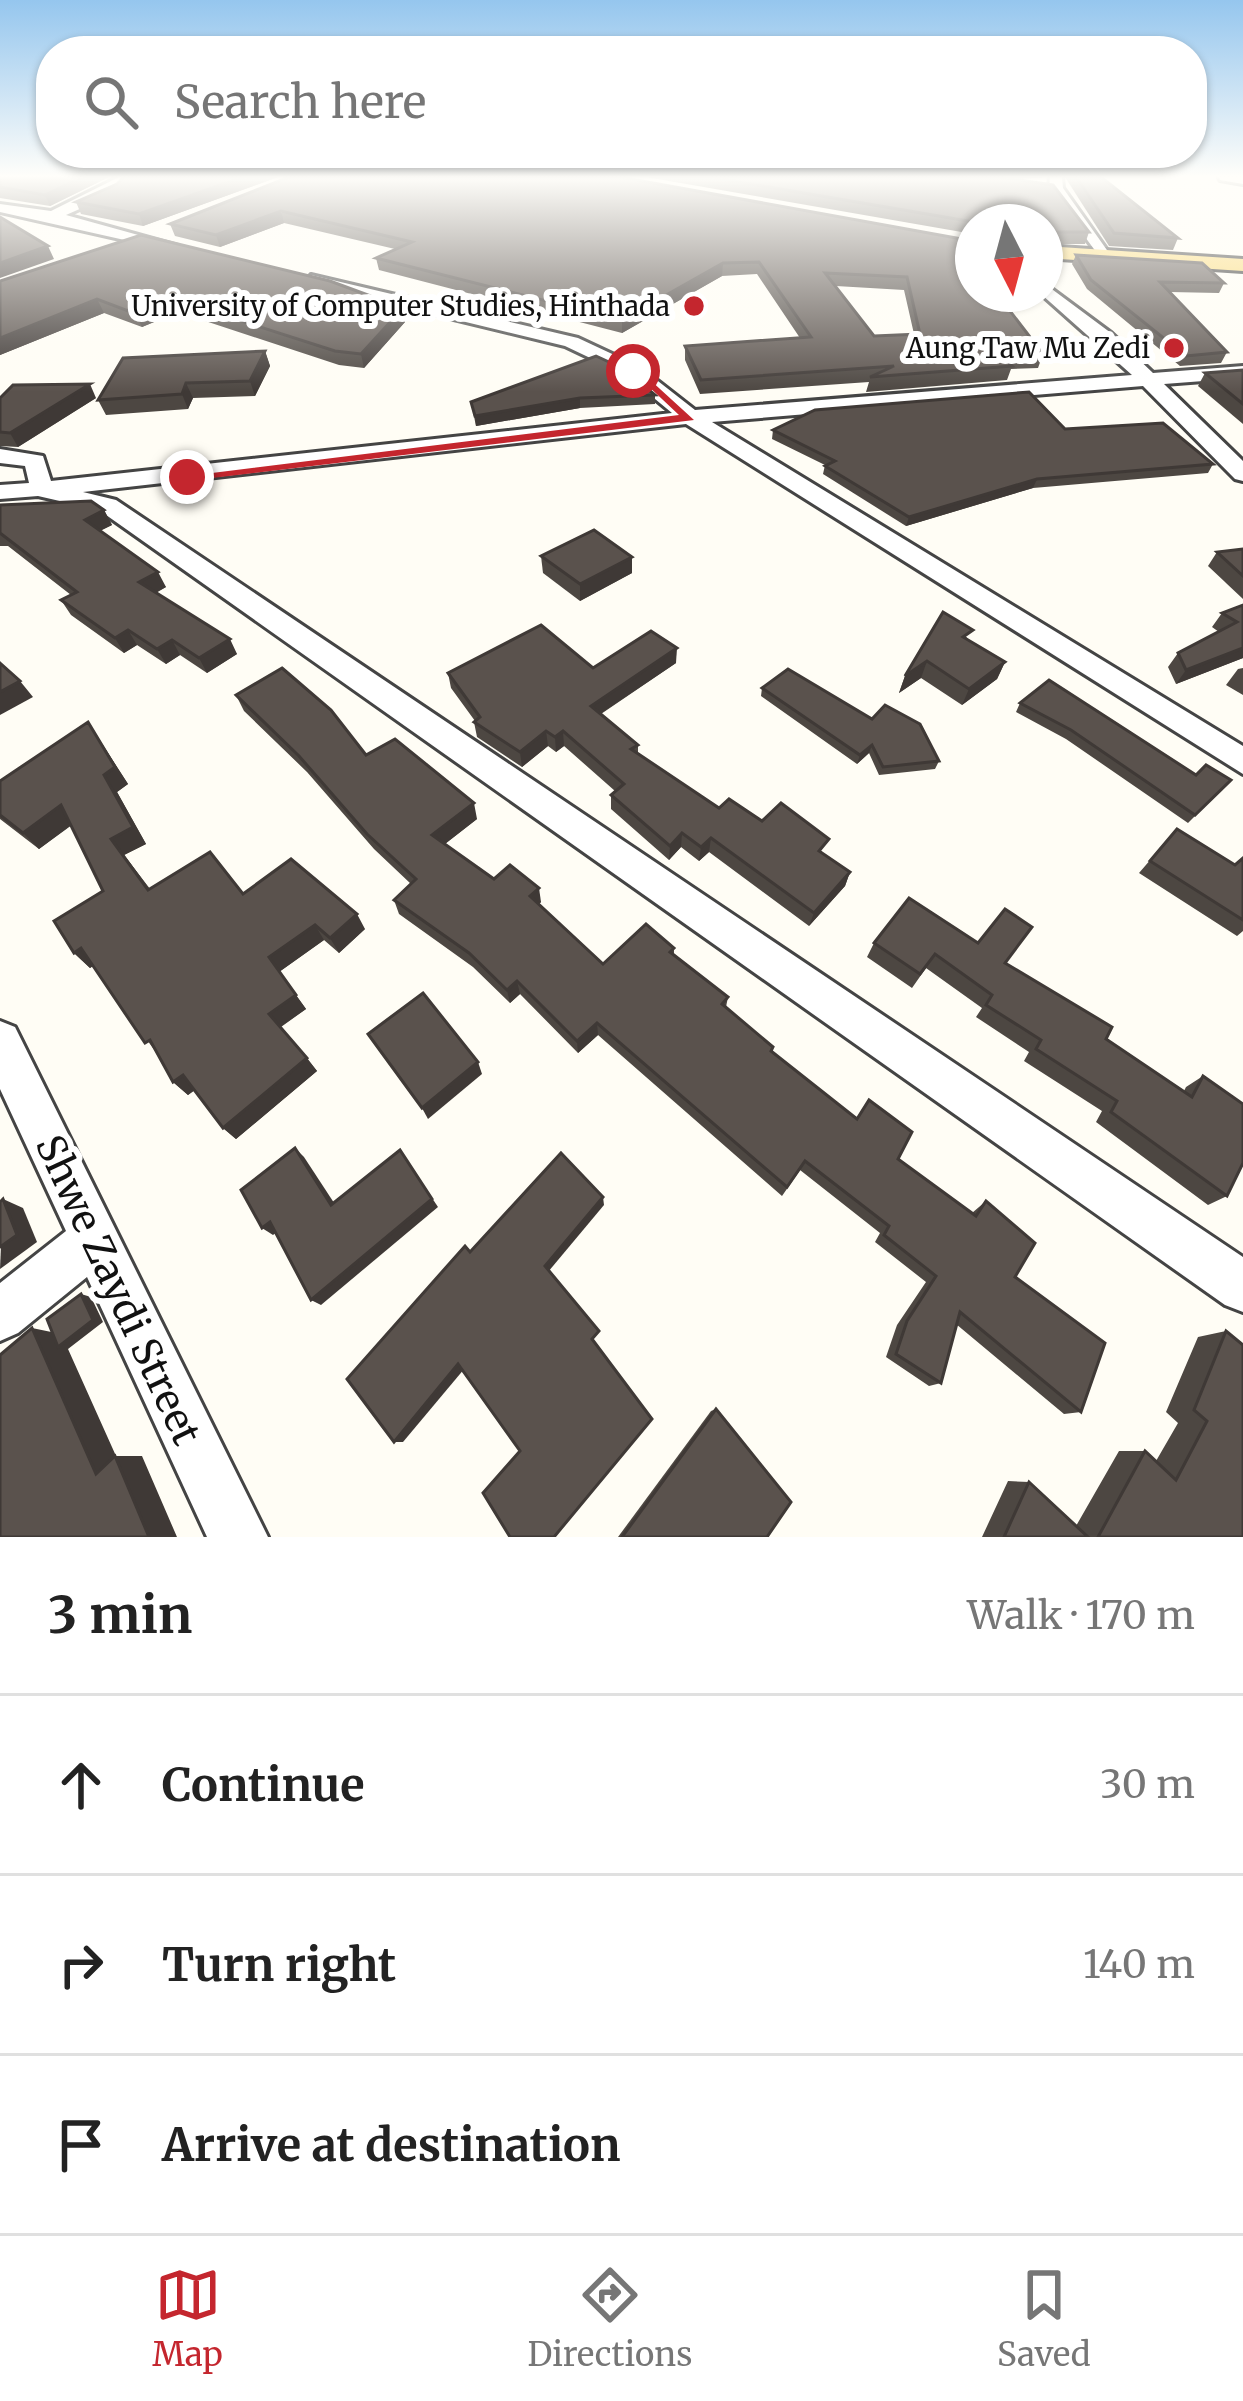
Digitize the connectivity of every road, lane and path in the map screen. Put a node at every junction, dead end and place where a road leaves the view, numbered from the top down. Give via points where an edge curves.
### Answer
1 (156, 249) edge
2 (1102, 249) edge
3 (1063, 253) edge
4 (204, 256) edge
5 (1108, 257) junction
6 (1243, 265) edge
7 (296, 277) edge
8 (1063, 303) edge
9 (1243, 372) edge
10 (1145, 381) junction
11 (690, 417) junction
12 (0, 456) edge
13 (1243, 474) edge
14 (42, 490) junction
15 (0, 492) edge
16 (1243, 762) edge
17 (0, 1042) edge
18 (95, 1239) junction
19 (1243, 1287) edge
20 (0, 1315) edge
21 (238, 1537) edge

1 - 4 street
2 - 5 street
3 - 5 main road
5 - 6 main road
7 - 11 street via 571,342 633,371
8 - 10 street
9 - 10 street
10 - 11 street
10 - 13 street
11 - 14 street
11 - 16 street
12 - 14 street via 35,461
14 - 15 street
14 - 19 street via 107,506
17 - 18 street, Shwe Zaydi Street
18 - 20 street
18 - 21 street, Shwe Zaydi Street

